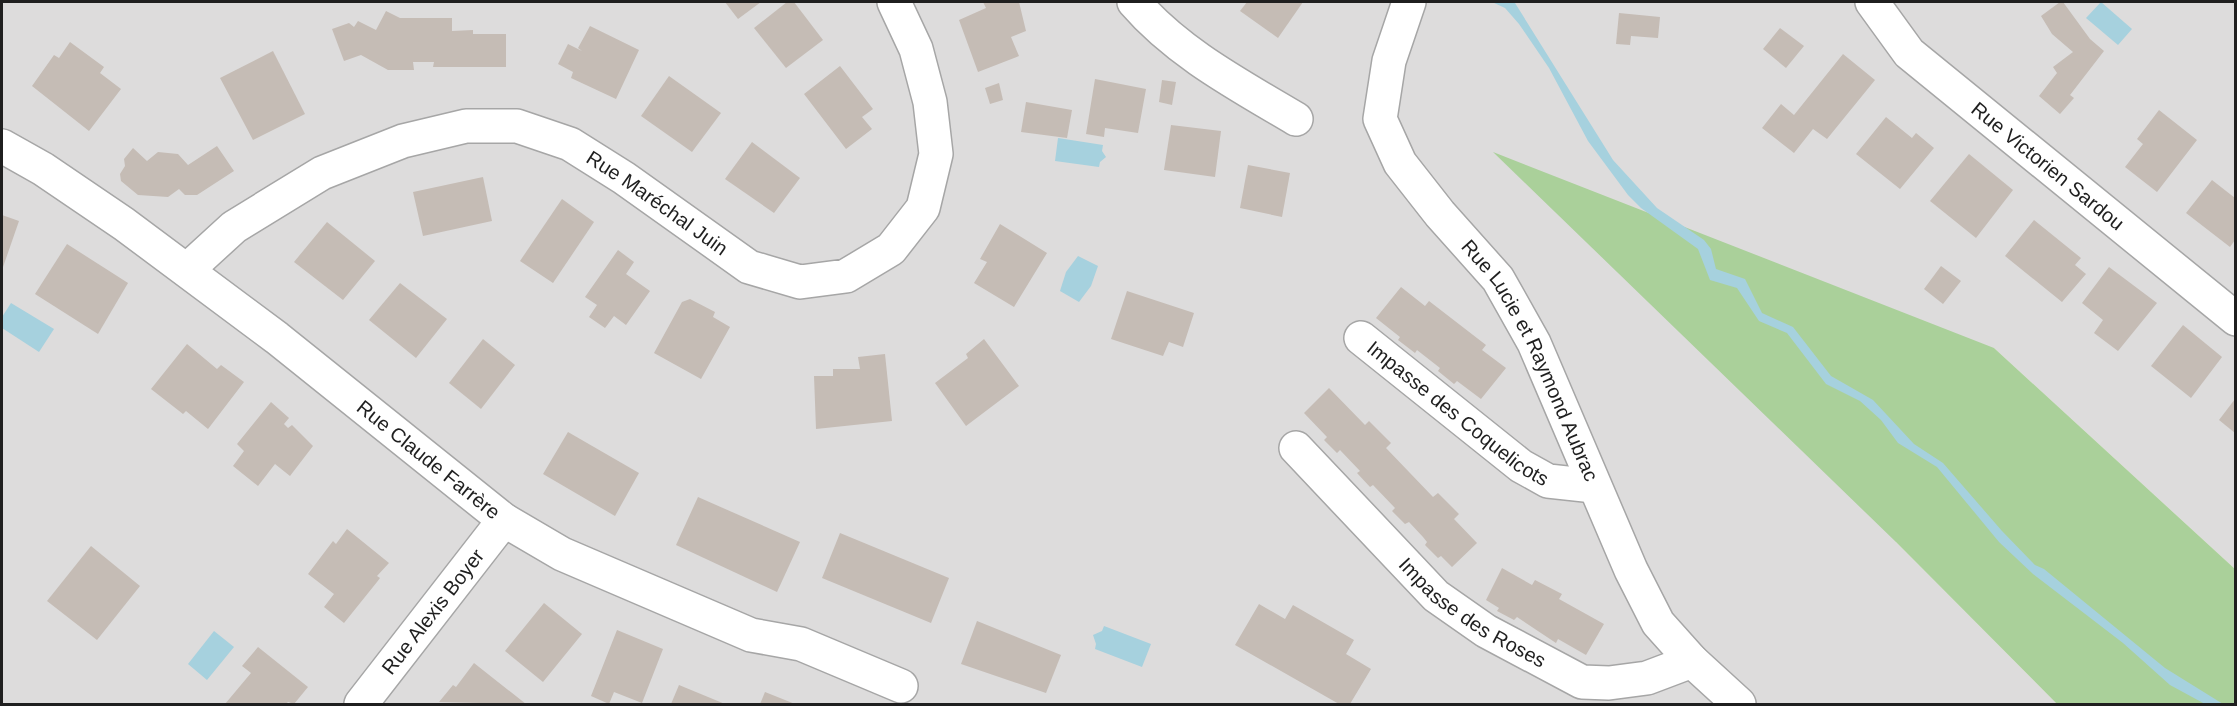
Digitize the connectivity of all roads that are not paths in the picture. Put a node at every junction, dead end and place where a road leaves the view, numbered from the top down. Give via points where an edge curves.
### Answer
1 (894, 2) edge
2 (1134, 2) edge
3 (1409, 2) edge
4 (1872, 2) edge
5 (1296, 119) dead end
6 (2, 146) edge
7 (186, 270) junction
8 (2235, 319) edge
9 (1361, 338) dead end
10 (1296, 448) dead end
11 (1594, 486) junction
12 (504, 520) junction
13 (1692, 661) junction
14 (901, 686) dead end
15 (361, 705) edge
16 (1739, 705) edge

1 - 7 street, Rue Maréchal Juin via 915,49 930,102 936,154 922,208 891,249 846,276 800,282 749,267 570,144 517,126 466,126 435,133 403,141 322,173 234,227
2 - 5 street via 1151,22 1203,63
3 - 11 street, Rue Lucie et Raymond Aubrac via 1389,61 1380,119 1400,163 1498,279 1534,343
4 - 8 street, Rue Victorien Sardou via 1909,53
6 - 7 street, Rue Claude Farrère via 43,169
7 - 12 street, Rue Claude Farrère via 278,338
9 - 11 street, Impasse des Coquelicots via 1521,466 1548,480
10 - 13 street, Impasse des Roses via 1436,596 1486,631 1582,682 1647,678
11 - 13 street, Rue Lucie et Raymond Aubrac via 1659,623
12 - 14 street, Rue Claude Farrère via 562,554 751,635 801,644
12 - 15 street, Rue Alexis Boyer
13 - 16 street, Rue Lucie et Raymond Aubrac

